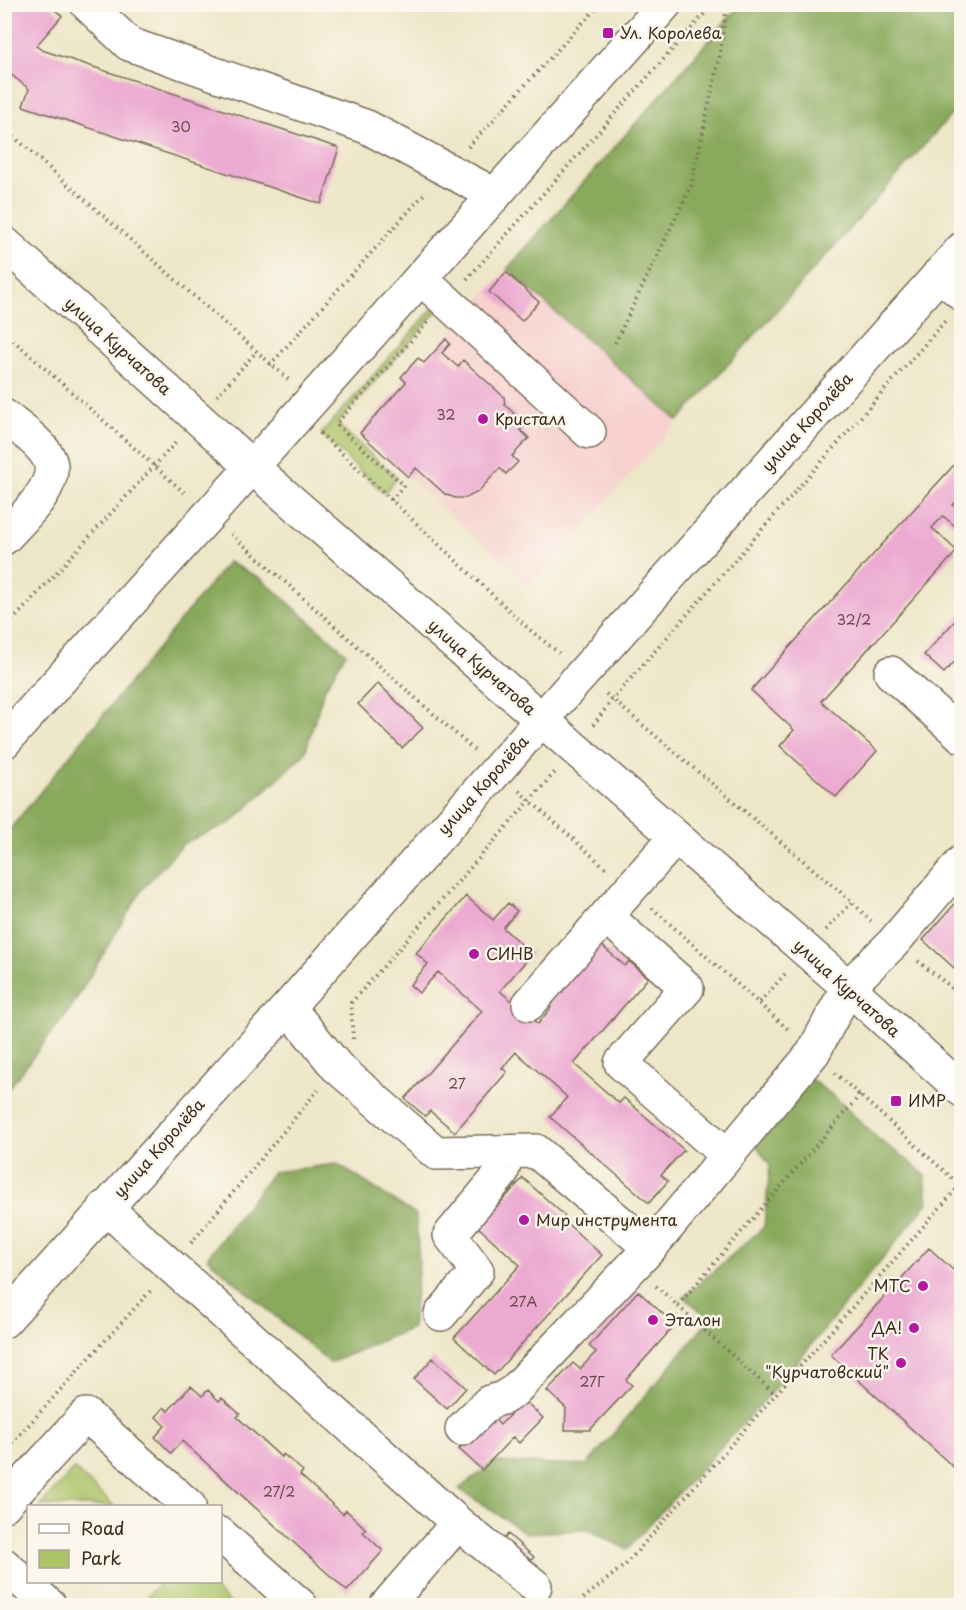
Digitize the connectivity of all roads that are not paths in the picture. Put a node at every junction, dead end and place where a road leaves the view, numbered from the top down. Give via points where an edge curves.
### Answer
1 (87, 4) edge
2 (665, 4) edge
3 (495, 195) junction
4 (4, 243) edge
5 (962, 249) edge
6 (421, 278) junction
7 (951, 293) edge
8 (4, 416) edge
9 (589, 432) dead end
10 (252, 467) junction
11 (4, 538) edge
12 (891, 673) dead end
13 (542, 719) junction
14 (962, 736) edge
15 (4, 741) edge
16 (675, 838) junction
17 (962, 862) edge
18 (606, 916) junction
19 (848, 987) junction
20 (529, 1004) dead end
21 (288, 1007) junction
22 (962, 1090) edge
23 (508, 1152) junction
24 (727, 1155) junction
25 (105, 1208) junction
26 (642, 1256) junction
27 (441, 1314) dead end
28 (4, 1321) edge
29 (462, 1429) dead end
30 (4, 1505) edge
31 (188, 1505) edge
32 (458, 1522) junction
33 (222, 1536) edge
34 (4, 1565) edge
35 (535, 1586) dead end
36 (50, 1605) edge
37 (301, 1605) edge
38 (386, 1605) edge

1 - 3 main road via 129,44 367,127
2 - 3 main road
3 - 6 main road
4 - 10 main road, улица Курчатова
5 - 7 main road, улица Королёва
6 - 9 main road
6 - 10 main road
7 - 13 main road, улица Королёва
8 - 11 main road via 50,459 51,476 42,496
10 - 13 main road, улица Курчатова
10 - 15 main road
12 - 14 main road
13 - 16 main road, улица Курчатова
13 - 21 main road, улица Королёва
16 - 18 main road
16 - 19 main road, улица Курчатова
17 - 19 main road via 893,943
18 - 20 main road
18 - 24 main road via 687,988 621,1062
19 - 22 main road, улица Курчатова
19 - 24 main road via 813,1053
21 - 23 main road via 337,1067 436,1153
21 - 25 main road, улица Королёва
23 - 26 main road via 536,1151
23 - 27 main road via 501,1174 450,1235 477,1271
24 - 26 main road
25 - 28 main road, улица Королёва
25 - 32 main road
26 - 29 main road via 514,1391 489,1402
30 - 31 main road via 86,1415
32 - 35 main road
32 - 38 main road
33 - 37 main road
34 - 36 main road

